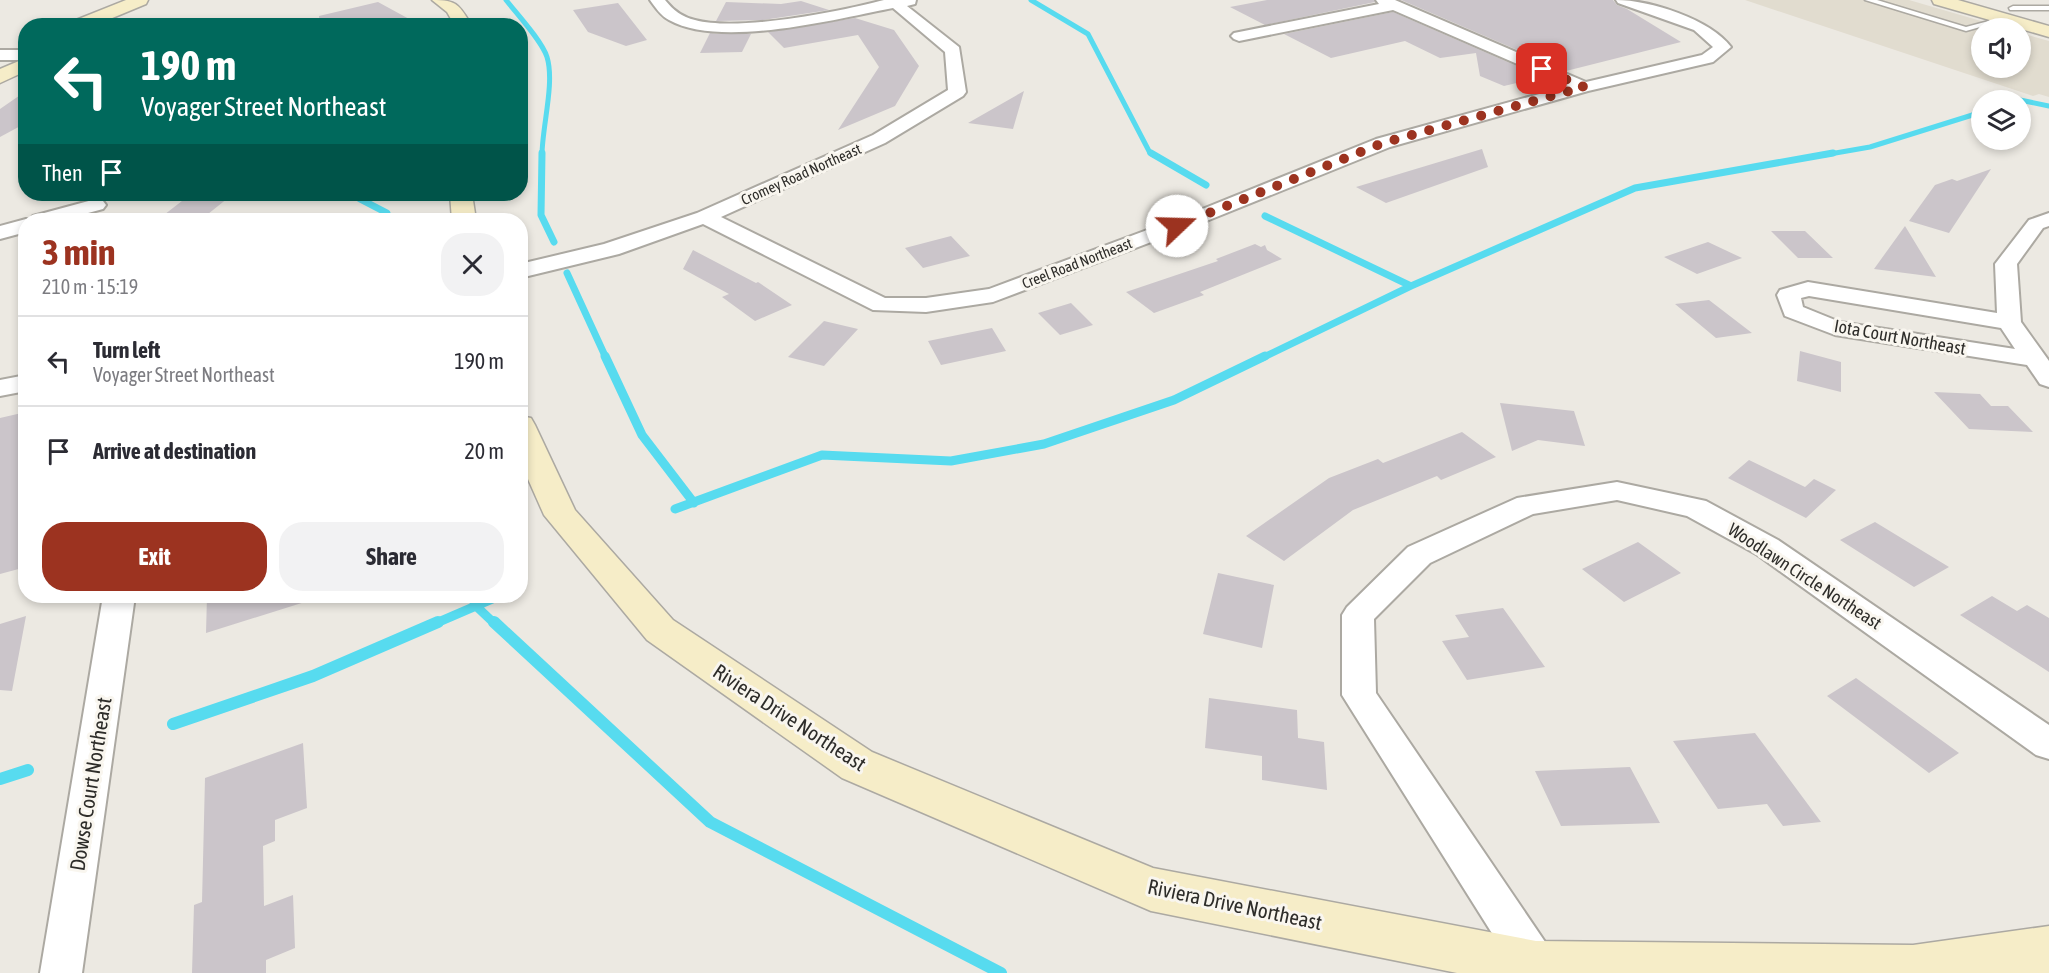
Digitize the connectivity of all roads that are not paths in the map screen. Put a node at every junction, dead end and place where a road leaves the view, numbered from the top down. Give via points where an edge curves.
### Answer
1 (440, 0) edge
2 (657, 0) edge
3 (915, 0) edge
4 (1623, 0) edge
5 (1869, 0) edge
6 (1940, 0) edge
7 (1983, 0) edge
8 (146, 2) edge
9 (893, 2) edge
10 (1389, 2) edge
11 (2049, 8) edge
12 (2008, 14) junction
13 (100, 18) edge
14 (115, 18) edge
15 (459, 18) edge
16 (2049, 19) edge
17 (2049, 32) edge
18 (1239, 36) dead end
19 (15, 57) edge
20 (0, 77) edge
21 (1584, 87) junction
22 (96, 205) dead end
23 (66, 213) edge
24 (704, 217) junction
25 (2049, 219) edge
26 (18, 227) edge
27 (0, 233) edge
28 (528, 269) edge
29 (2009, 322) junction
30 (2035, 359) junction
31 (2049, 379) edge
32 (18, 385) edge
33 (0, 388) edge
34 (528, 443) edge
35 (118, 603) edge
36 (2049, 744) edge
37 (2049, 950) edge
38 (1539, 969) edge
39 (61, 973) edge

1 - 15 street
2 - 9 street via 673,18 702,27 759,26
3 - 9 street
4 - 21 street, Creel Road Northeast via 1700,27 1723,47 1707,59
5 - 12 lane via 1966,29
6 - 12 street
7 - 12 street
8 - 13 street
8 - 14 street
9 - 24 street, Cromey Road Northeast via 953,50 957,92 879,139
10 - 18 street
10 - 21 street
11 - 12 lane
12 - 16 street
12 - 17 street
19 - 20 street
21 - 24 street, Creel Road Northeast via 1383,143 1036,279 970,299 926,305 881,304
22 - 23 street
24 - 28 street, Cromey Road Northeast via 611,249
25 - 29 street via 2036,224 2006,264
26 - 27 street
29 - 30 street
29 - 30 street, Iota Court Northeast via 1808,289 1788,295 1793,311 1835,328
30 - 31 street
32 - 33 street
34 - 38 street, Riviera Drive Northeast via 561,515 660,630 857,765 1151,889
35 - 39 street, Dowse Court Northeast
36 - 38 street, Woodlawn Circle Northeast via 1767,547 1696,507 1617,491 1527,505 1419,555 1358,615 1359,694
37 - 38 street, Riviera Drive Northeast via 1913,969

